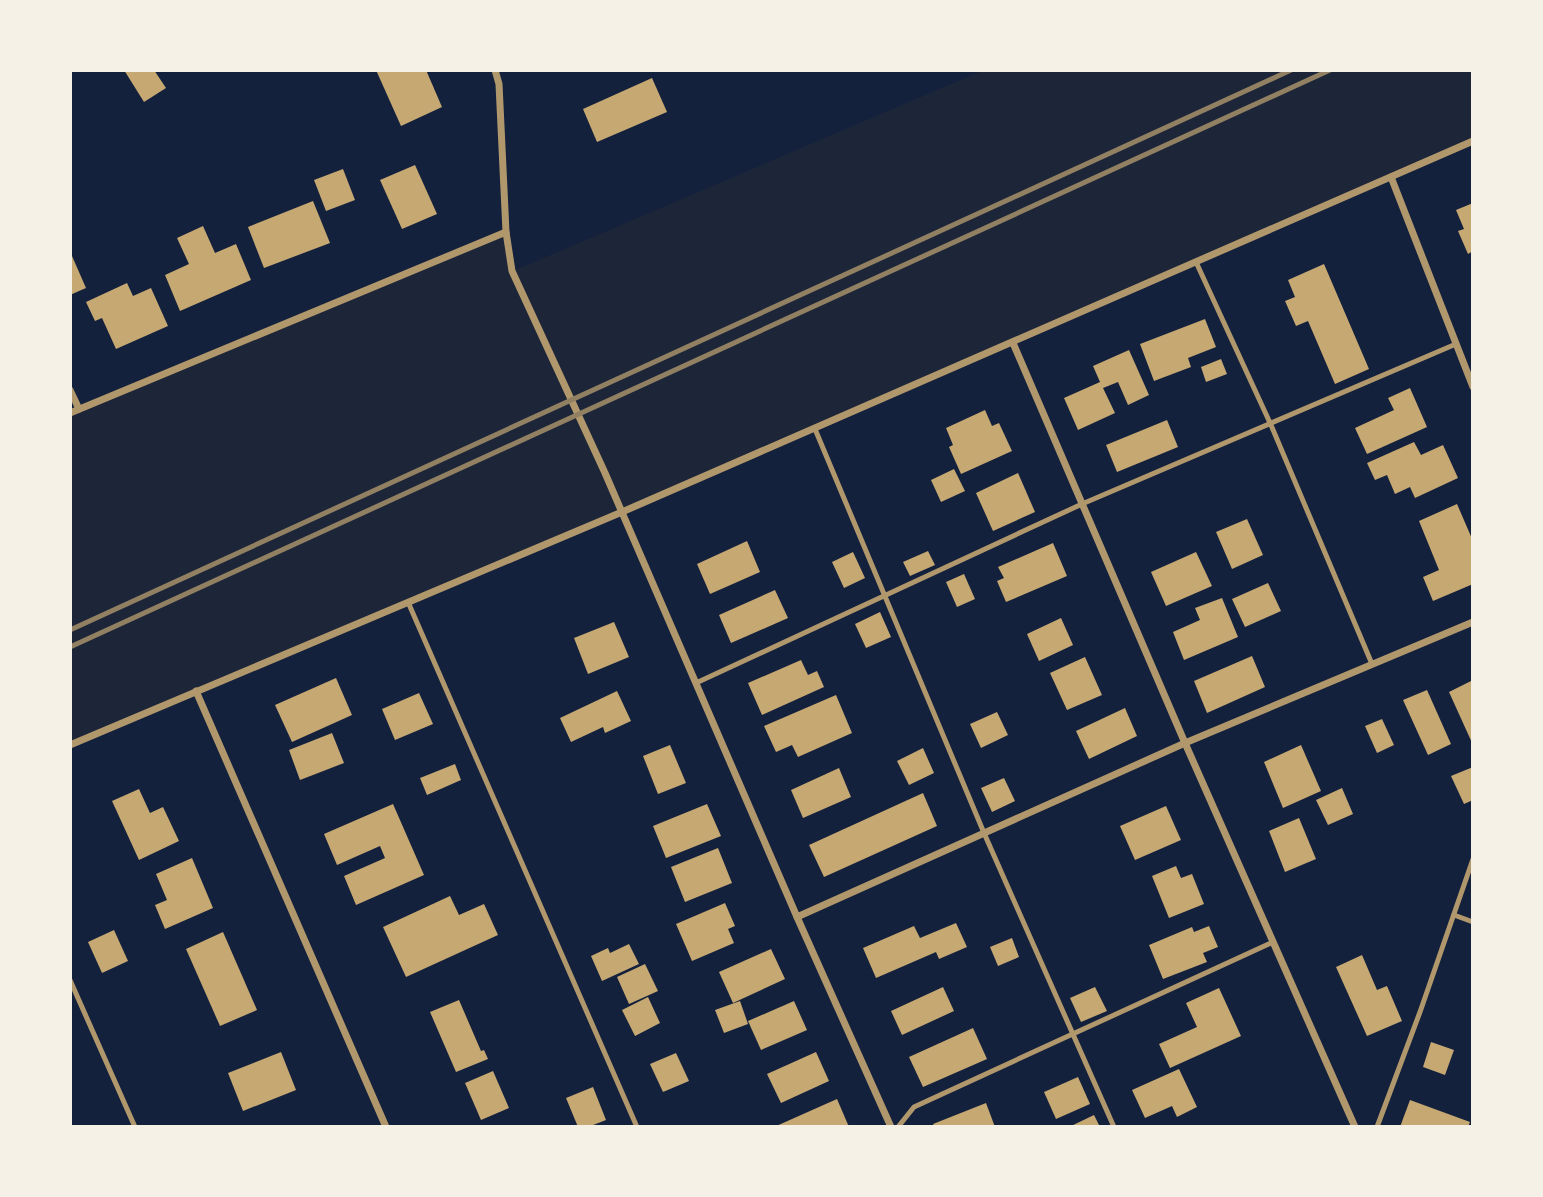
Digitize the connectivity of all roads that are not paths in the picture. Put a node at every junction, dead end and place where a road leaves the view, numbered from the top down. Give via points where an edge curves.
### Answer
1 (495, 70) edge
2 (1473, 141) edge
3 (1391, 177) junction
4 (506, 232) junction
5 (1196, 262) junction
6 (1013, 343) junction
7 (1456, 344) junction
8 (1473, 387) edge
9 (70, 390) edge
10 (79, 409) junction
11 (70, 413) edge
12 (1271, 425) junction
13 (815, 429) junction
14 (1082, 504) junction
15 (622, 512) junction
16 (884, 596) junction
17 (408, 602) junction
18 (1473, 622) edge
19 (1372, 664) junction
20 (696, 683) junction
21 (196, 691) junction
22 (1185, 743) junction
23 (70, 745) edge
24 (984, 833) junction
25 (1473, 859) edge
26 (1454, 915) junction
27 (797, 917) junction
28 (1473, 922) edge
29 (1273, 942) junction
30 (70, 980) edge
31 (1073, 1034) junction
32 (135, 1127) edge
33 (386, 1127) edge
34 (637, 1127) edge
35 (891, 1127) edge
36 (898, 1127) edge
37 (1114, 1127) edge
38 (1355, 1127) edge
39 (1377, 1127) edge

1 - 4 street
2 - 3 street
3 - 5 street
3 - 7 street
4 - 10 street
4 - 15 street via 512,271
5 - 6 street
5 - 12 lane
6 - 13 street
6 - 14 street
7 - 8 street
7 - 12 lane
9 - 10 street
10 - 11 street
12 - 14 lane
12 - 19 lane
13 - 15 street
13 - 16 lane
14 - 16 lane
14 - 22 street
15 - 17 street
15 - 20 street
16 - 20 lane
16 - 24 lane
17 - 21 street
17 - 34 lane
18 - 19 street
19 - 22 street
20 - 27 street
21 - 23 street
21 - 33 street
22 - 24 street
22 - 29 street
24 - 27 street
24 - 31 lane
25 - 26 lane
26 - 28 lane
26 - 39 lane
27 - 35 street
29 - 31 lane
29 - 38 street
30 - 32 lane
31 - 36 lane via 914,1107
31 - 37 lane

